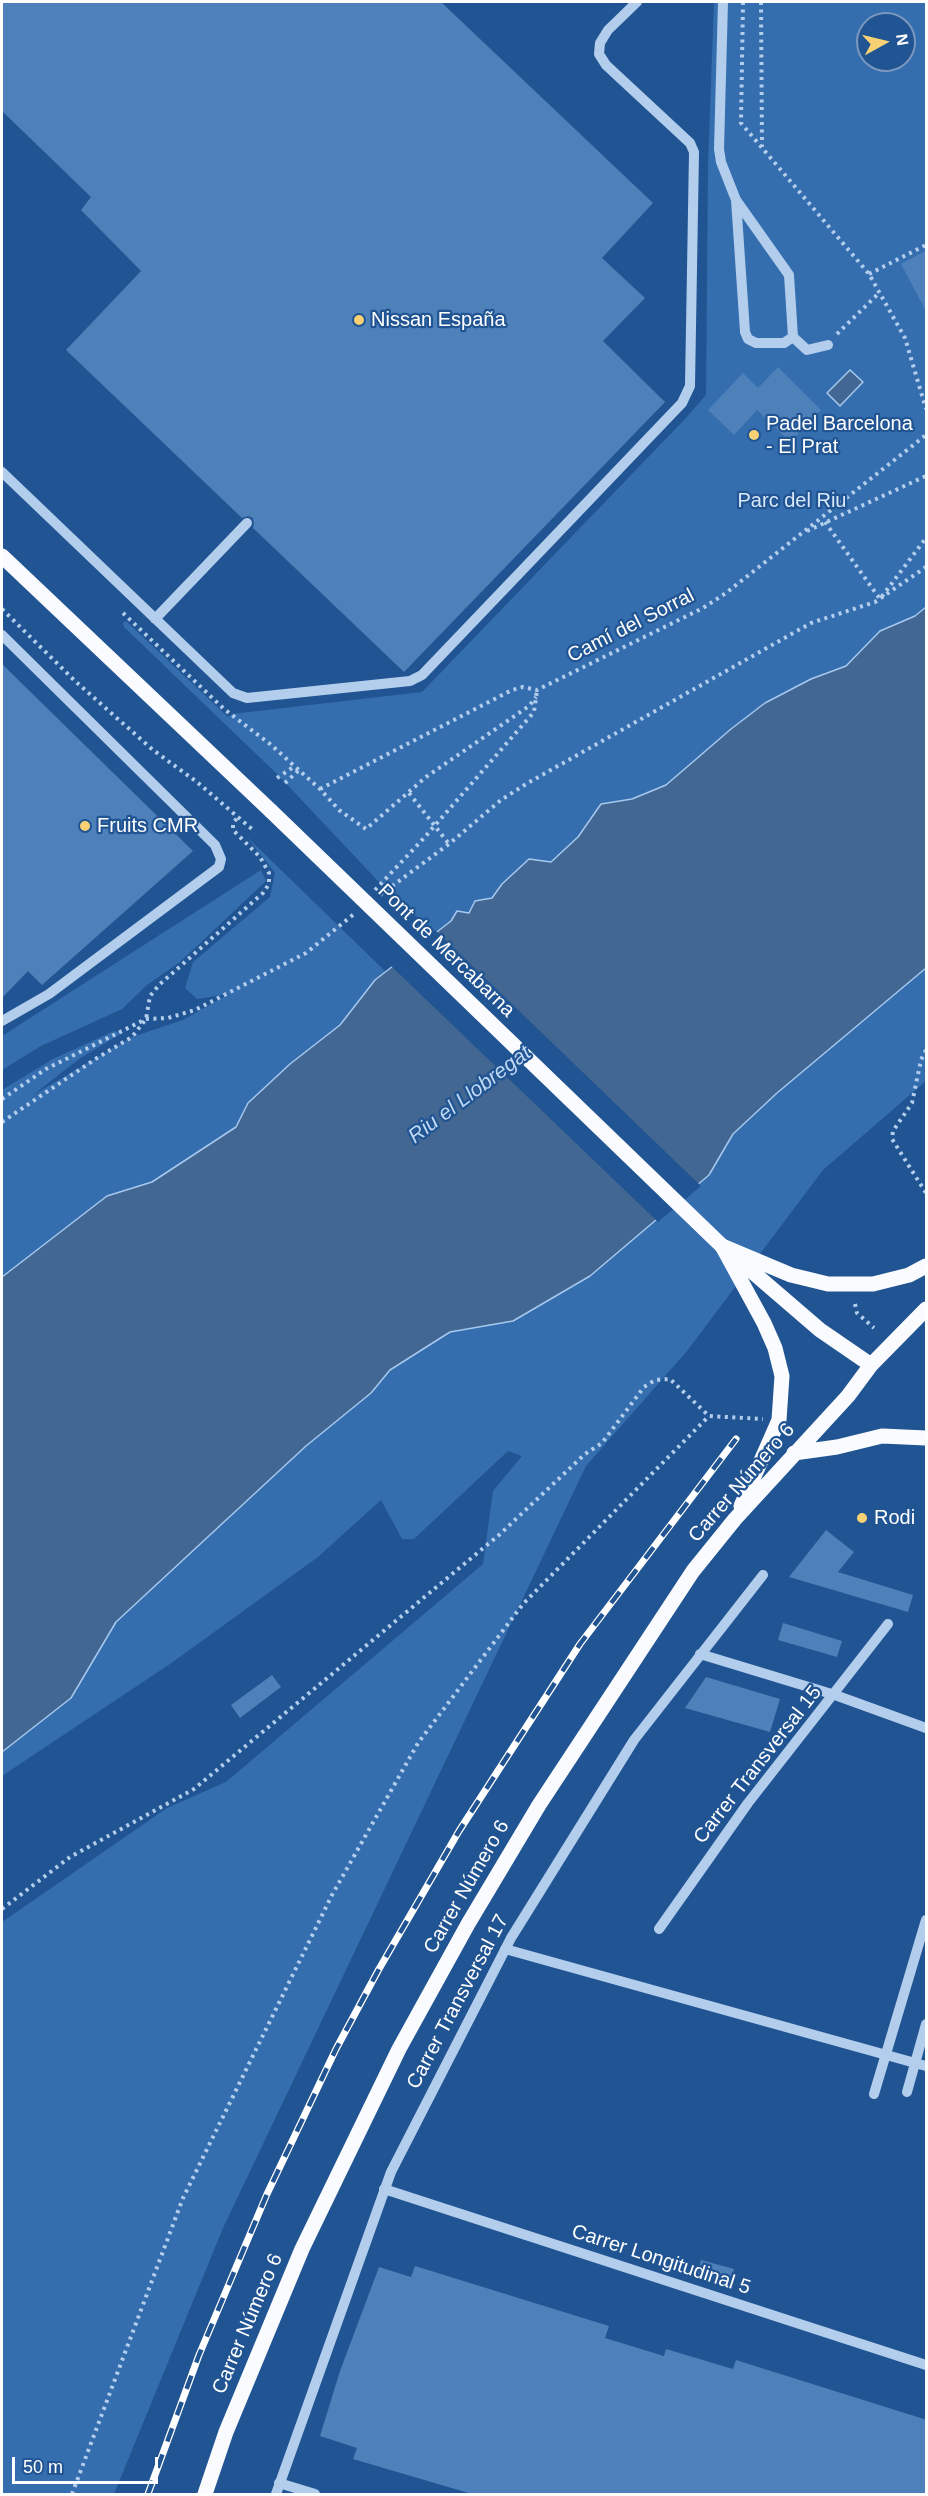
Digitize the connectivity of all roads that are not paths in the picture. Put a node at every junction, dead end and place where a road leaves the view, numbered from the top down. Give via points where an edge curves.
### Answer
1 (637, 2) edge
2 (723, 2) edge
3 (736, 201) junction
4 (793, 337) junction
5 (828, 345) road end
6 (2, 472) edge
7 (247, 523) dead end
8 (2, 556) edge
9 (155, 619) junction
10 (2, 635) edge
11 (2, 1021) edge
12 (722, 1246) junction
13 (927, 1266) edge
14 (927, 1309) edge
15 (871, 1365) junction
16 (927, 1438) edge
17 (794, 1453) junction
18 (735, 1519) junction
19 (763, 1575) dead end
20 (888, 1624) dead end
21 (700, 1654) junction
22 (835, 1695) junction
23 (927, 1728) edge
24 (927, 1920) edge
25 (659, 1929) dead end
26 (505, 1949) junction
27 (927, 2024) edge
28 (886, 2054) junction
29 (921, 2064) edge
30 (907, 2092) dead end
31 (874, 2094) dead end
32 (384, 2189) junction
33 (927, 2365) edge
34 (279, 2483) junction
35 (205, 2494) edge
36 (276, 2494) edge
37 (315, 2494) edge

1 - 9 lane via 608,30 599,54 690,143 694,152 690,386 682,403 422,675 410,681 247,698 233,693
2 - 3 lane via 719,148
3 - 4 lane via 789,275
3 - 4 lane via 745,332 756,343 784,343
4 - 5 lane via 807,350
6 - 9 lane
7 - 9 lane
8 - 12 main road, Pont de Mercabarna, bridge
10 - 11 lane via 215,844 221,859 219,867 49,994
12 - 13 main road via 791,1275 828,1284 873,1284
12 - 15 main road via 820,1330
12 - 18 main road via 775,1348 782,1376 779,1420
14 - 15 main road, Carrer Número 6
15 - 17 main road, Carrer Número 6 via 848,1396
16 - 17 main road via 882,1436
17 - 18 main road, Carrer Número 6
18 - 35 main road, Carrer Número 6 via 693,1571 539,1805 399,2049 302,2249 226,2432
19 - 21 lane, Carrer Transversal 17
20 - 22 lane, Carrer Transversal 15
21 - 22 lane
21 - 26 lane, Carrer Transversal 17 via 633,1740
22 - 23 lane
22 - 25 lane, Carrer Transversal 15 via 748,1803
24 - 28 lane
26 - 28 lane
26 - 32 lane, Carrer Transversal 17
27 - 29 lane
28 - 29 lane
28 - 31 lane
29 - 30 lane
32 - 33 lane, Carrer Longitudinal 5
32 - 34 lane, Carrer Transversal 17
34 - 36 lane, Carrer Transversal 17
34 - 37 lane

